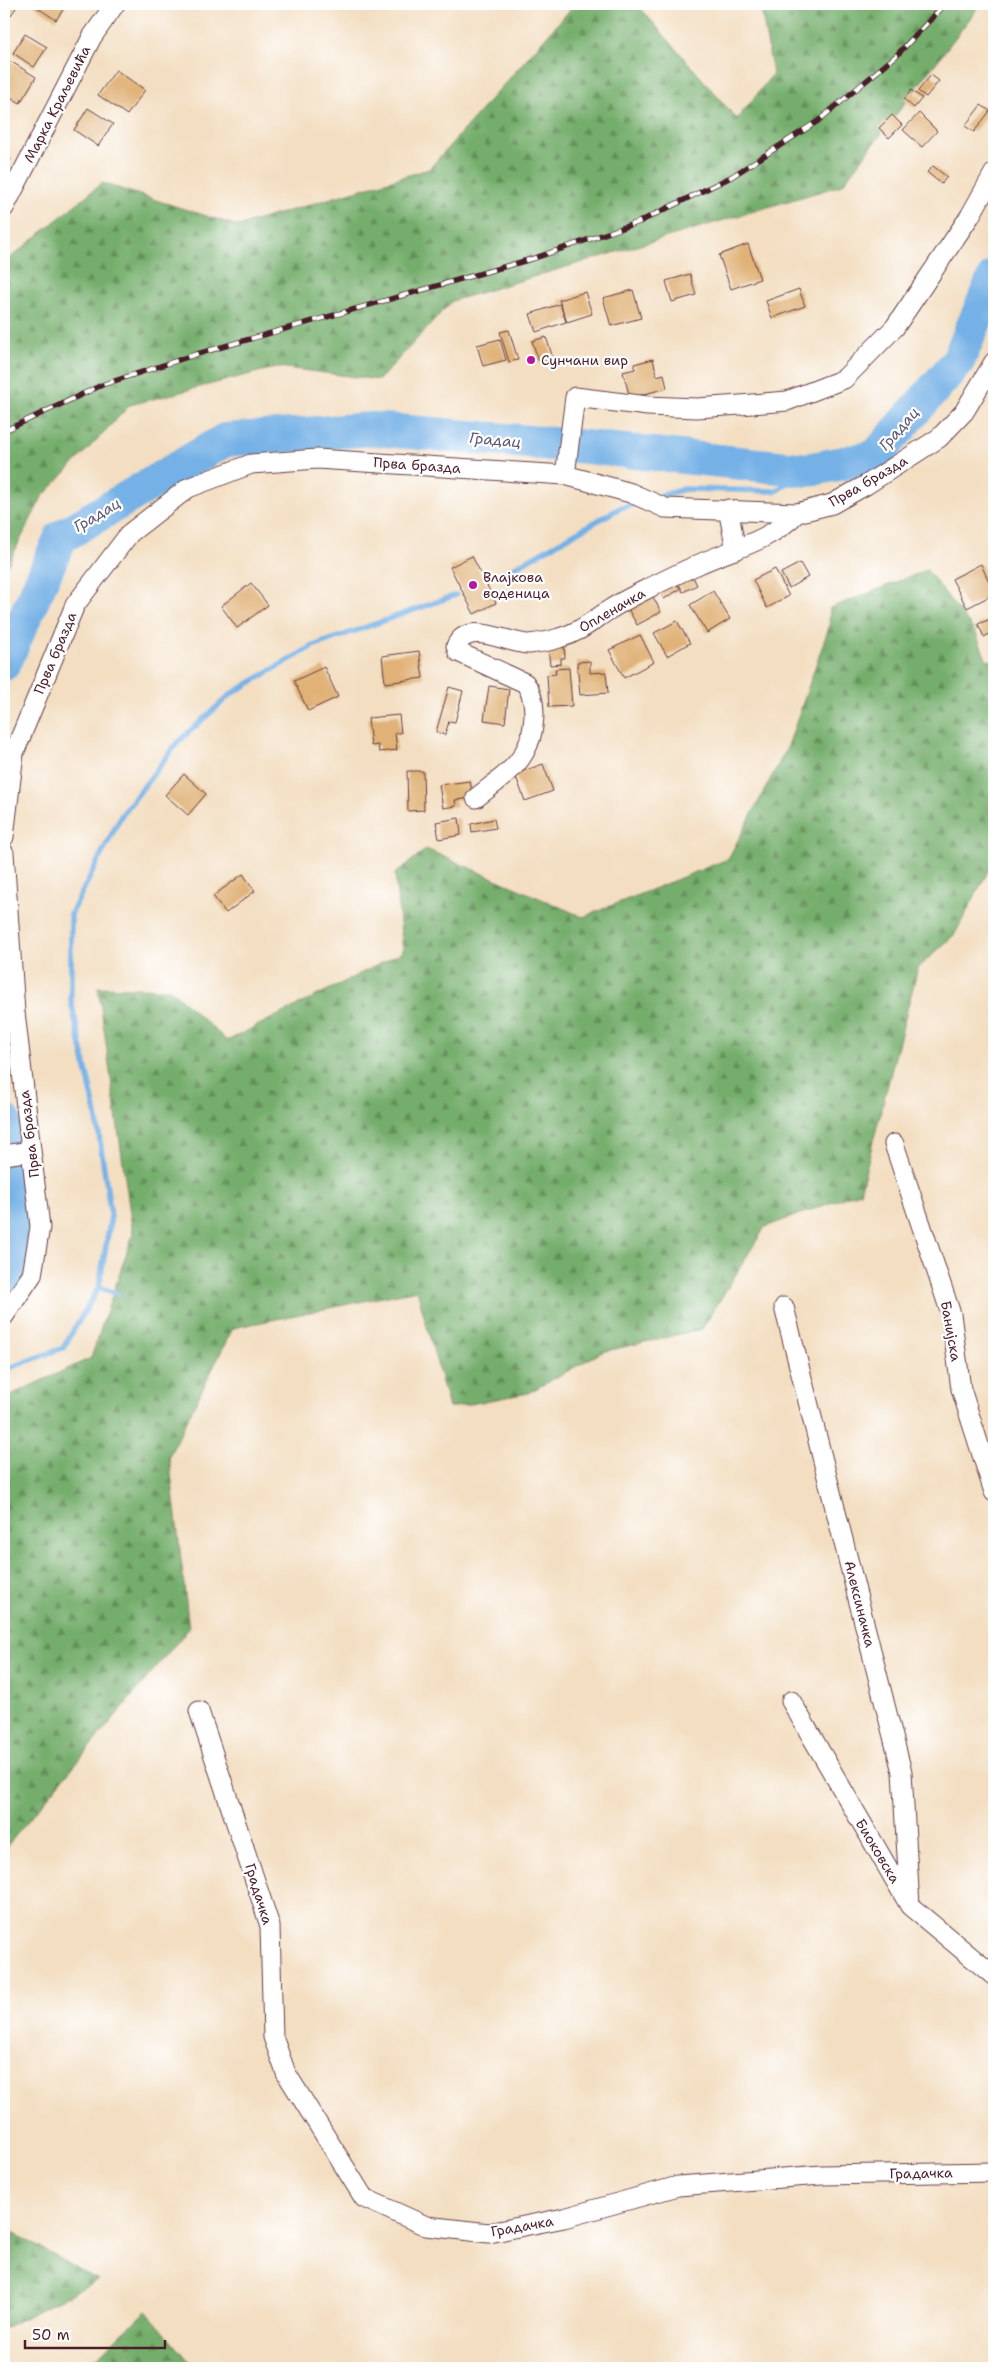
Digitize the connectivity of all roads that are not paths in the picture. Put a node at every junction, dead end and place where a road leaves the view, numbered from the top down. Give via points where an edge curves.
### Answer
1 (115, 4) edge
2 (994, 173) edge
3 (4, 208) edge
4 (994, 362) edge
5 (566, 468) junction
6 (728, 509) junction
7 (797, 513) junction
8 (736, 550) junction
9 (476, 798) dead end
10 (4, 837) edge
11 (4, 852) edge
12 (894, 1144) dead end
13 (31, 1151) junction
14 (4, 1155) edge
15 (784, 1307) dead end
16 (4, 1316) edge
17 (994, 1492) edge
18 (791, 1701) dead end
19 (199, 1711) dead end
20 (910, 1906) junction
21 (994, 1976) edge
22 (994, 2172) edge

1 - 3 street, Марка Краљевића via 92,37
2 - 5 street via 970,216 895,327 844,379 787,401 697,408 575,397
4 - 7 street, Прва бразда via 964,412 939,438 832,504
5 - 6 street, Прва бразда via 656,505 677,509
5 - 10 street, Прва бразда via 317,459 251,464 188,488 130,533 75,605 14,753
6 - 7 street, Прва бразда
6 - 8 street
7 - 8 street, Опленачка via 784,526 756,543
8 - 9 street, Опленачка via 647,589 588,626 559,638 529,644 479,634 464,637 458,642 458,652 525,683 535,710 524,753 501,778
11 - 13 street, Прва бразда via 15,1012
12 - 17 street, Банијска via 951,1314 960,1389
13 - 14 street
13 - 16 street, Прва бразда via 40,1227 32,1275
15 - 20 street, Алексиначка via 902,1772
18 - 20 street, Биоковска
19 - 22 street, Градачка via 270,1926 273,2037 286,2073 364,2198 426,2226 489,2233 564,2218 678,2186 822,2175
20 - 21 street, Биоковска

